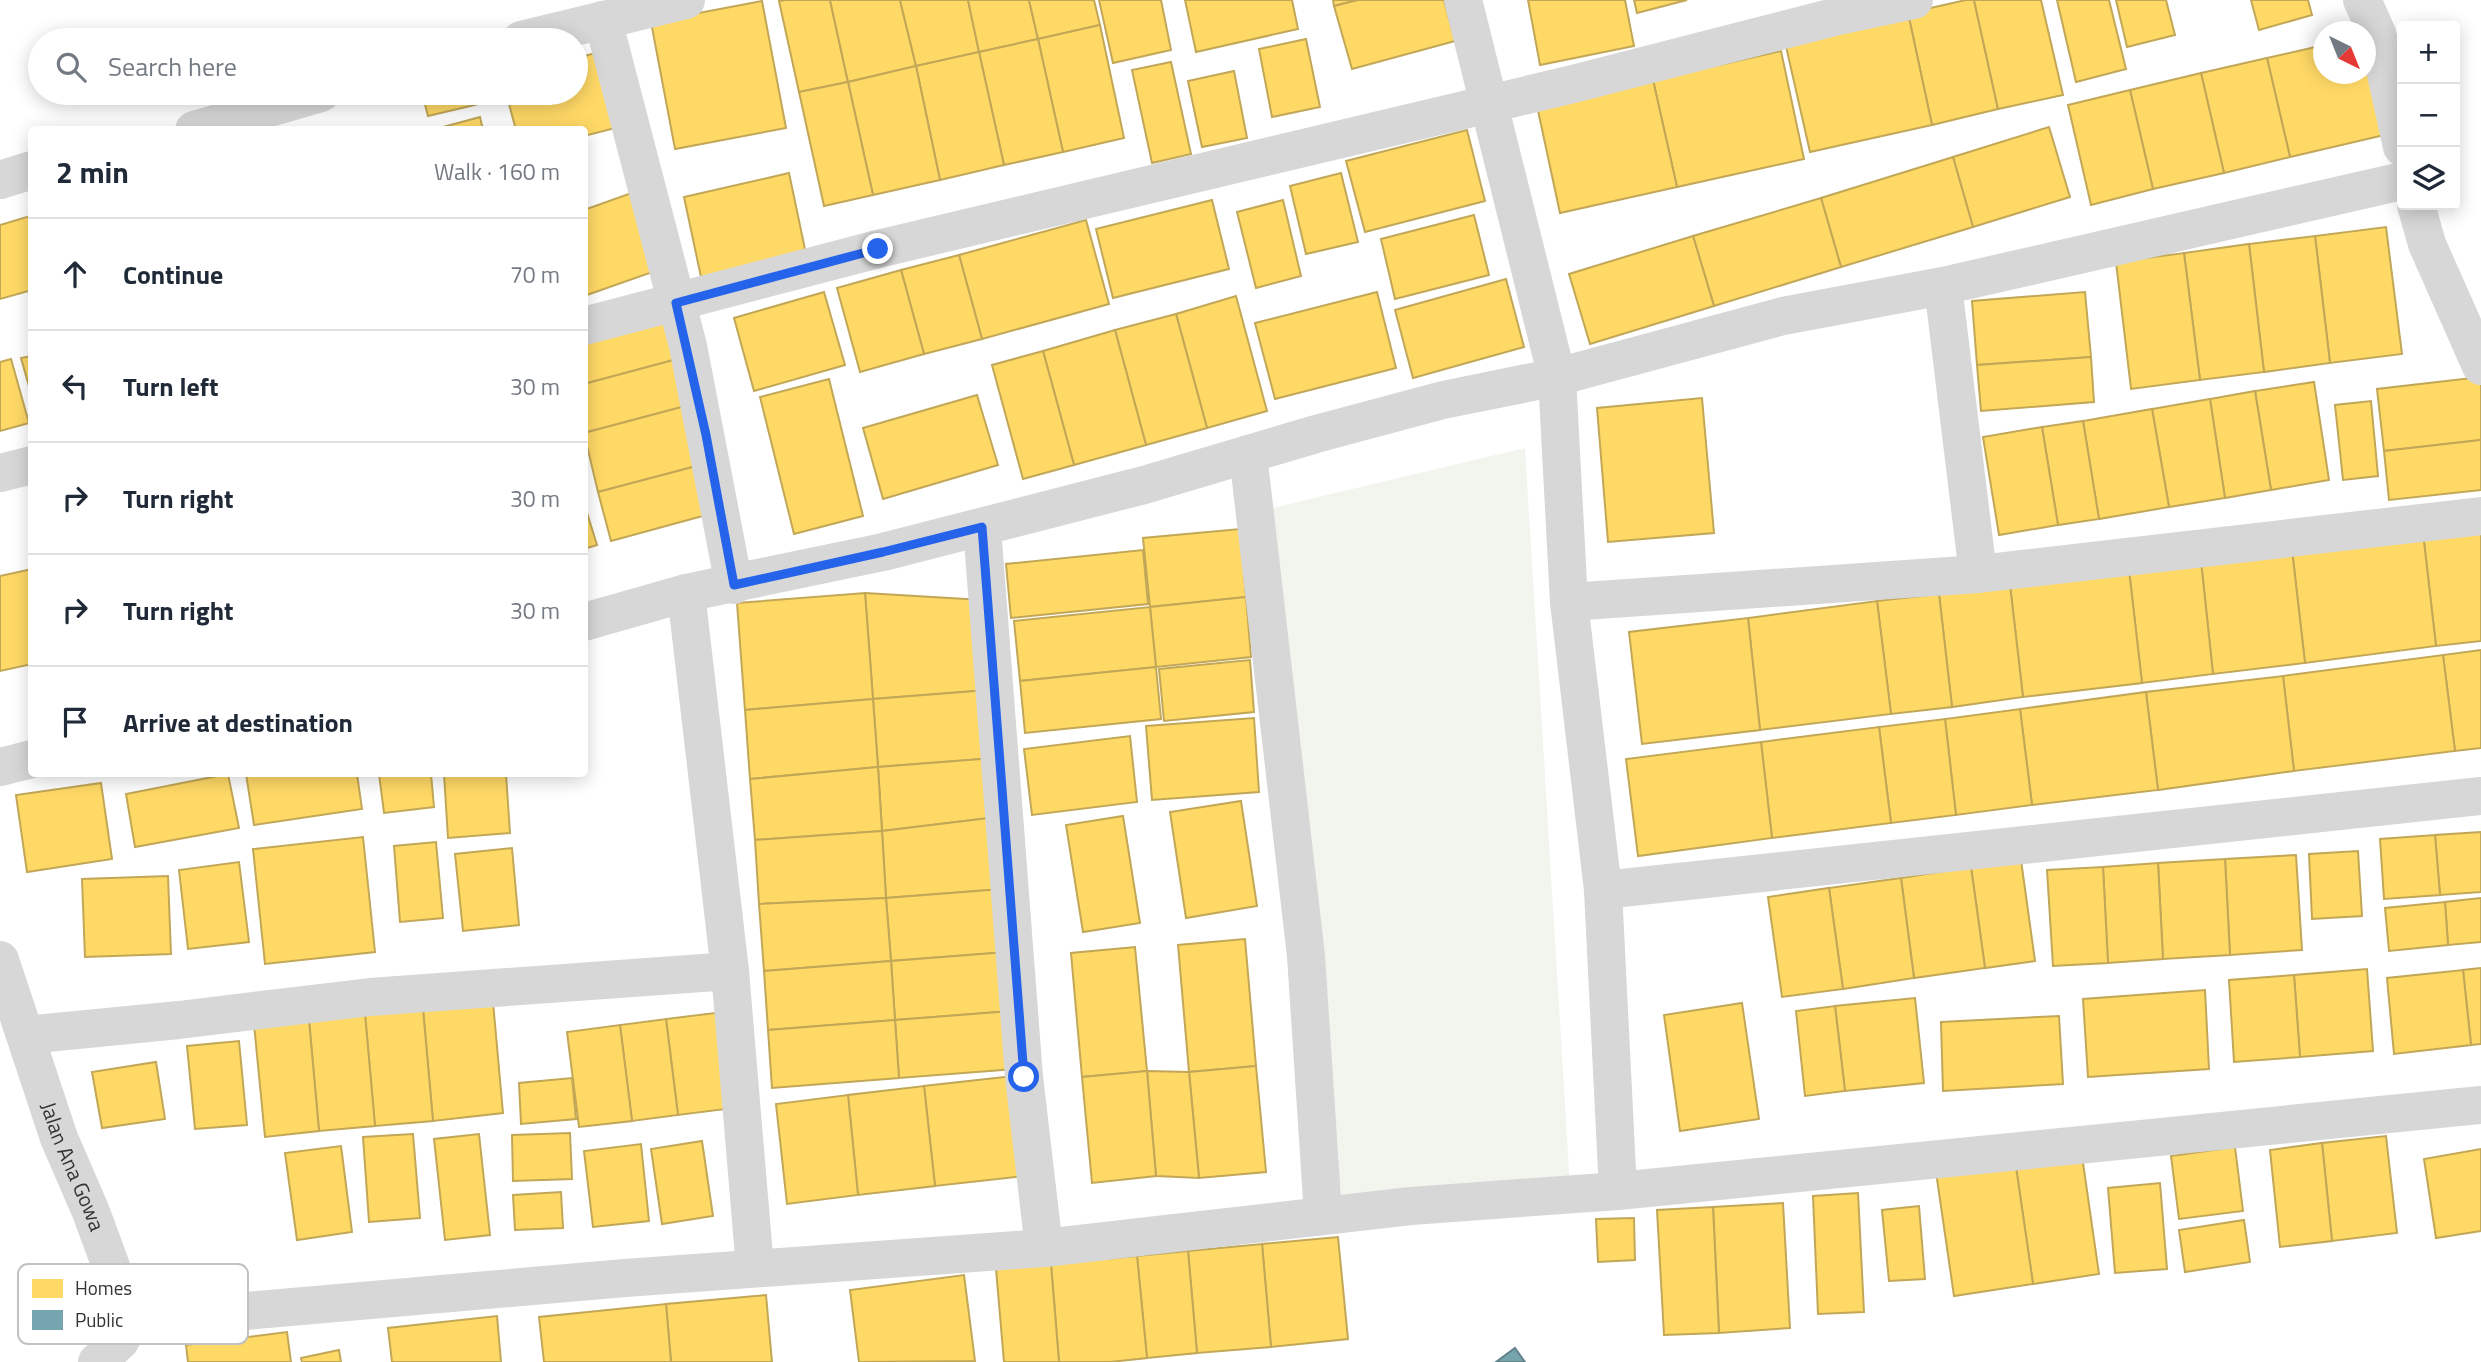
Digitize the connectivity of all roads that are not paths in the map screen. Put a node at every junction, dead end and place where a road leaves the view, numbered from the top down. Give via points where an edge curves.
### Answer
1 (686, 0) edge
2 (1463, 0) edge
3 (1914, 0) edge
4 (2362, 0) edge
5 (603, 20) junction
6 (570, 28) edge
7 (1488, 103) junction
8 (280, 105) edge
9 (2397, 124) edge
10 (208, 126) edge
11 (28, 171) edge
12 (0, 180) edge
13 (2397, 182) edge
14 (2417, 210) edge
15 (1943, 286) junction
16 (676, 303) junction
17 (588, 325) edge
18 (2481, 366) edge
19 (1557, 377) junction
20 (1248, 454) junction
21 (28, 466) edge
22 (0, 473) edge
23 (2481, 516) edge
24 (982, 527) junction
25 (1978, 574) junction
26 (734, 585) junction
27 (686, 593) junction
28 (1569, 602) junction
29 (588, 621) edge
30 (28, 760) edge
31 (0, 767) edge
32 (2481, 796) edge
33 (1603, 890) junction
34 (0, 960) edge
35 (730, 971) junction
36 (26, 1035) junction
37 (2481, 1105) edge
38 (1618, 1191) junction
39 (1323, 1216) junction
40 (1044, 1248) junction
41 (110, 1264) edge
42 (755, 1268) junction
43 (248, 1311) edge
44 (117, 1344) edge
45 (104, 1359) edge

1 - 5 street
2 - 7 street
3 - 7 street
4 - 9 street via 2377,33
5 - 6 street
5 - 16 street
7 - 16 street via 878,249
7 - 19 street
8 - 10 street
11 - 12 street
13 - 15 street
14 - 18 street via 2427,244
15 - 19 street via 1783,316
15 - 25 street
16 - 17 street
16 - 26 street
19 - 20 street via 1443,400
19 - 28 street
20 - 24 street
20 - 39 street via 1306,956
21 - 22 street
23 - 25 street
24 - 26 street
24 - 40 street via 1024,1077
25 - 28 street
26 - 27 street
27 - 29 street
27 - 35 street
28 - 33 street
30 - 31 street
32 - 33 street
33 - 38 street
34 - 36 street, Jalan Ana Gowa
35 - 36 street via 370,997
35 - 42 street
36 - 41 street, Jalan Ana Gowa via 59,1138
37 - 38 street
38 - 39 street
39 - 40 street
40 - 42 street
42 - 43 street
44 - 45 street

